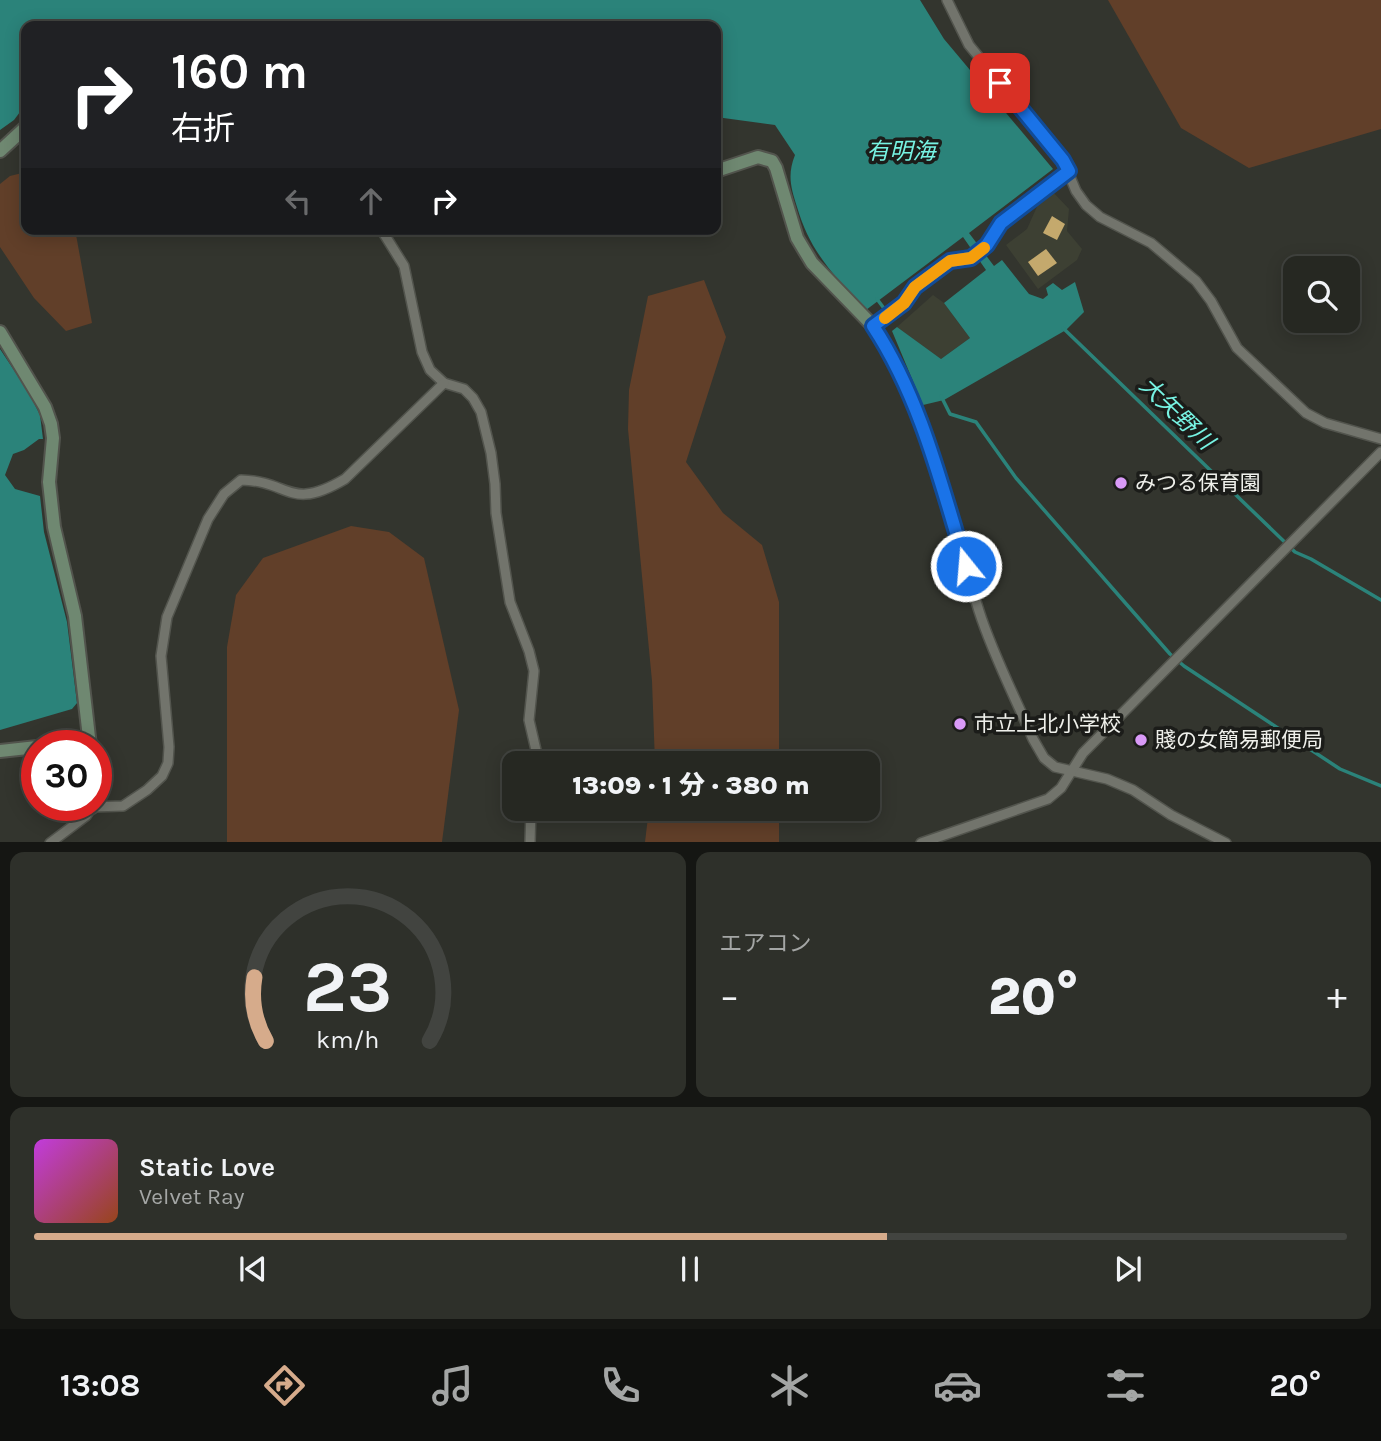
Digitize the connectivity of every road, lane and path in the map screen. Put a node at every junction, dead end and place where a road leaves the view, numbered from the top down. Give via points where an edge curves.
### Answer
1 (947, 0) edge
2 (21, 132) edge
3 (0, 151) edge
4 (721, 168) edge
5 (1069, 171) junction
6 (385, 235) edge
7 (873, 326) junction
8 (0, 332) edge
9 (444, 383) junction
10 (1381, 439) edge
11 (1381, 452) edge
12 (88, 730) edge
13 (21, 749) edge
14 (0, 751) edge
15 (536, 751) edge
16 (1070, 772) junction
17 (112, 806) edge
18 (79, 821) edge
19 (531, 821) edge
20 (50, 842) edge
21 (530, 842) edge
22 (921, 842) edge
23 (1226, 842) edge

1 - 5 street via 969,45
2 - 3 street
4 - 7 street via 758,157 772,161 797,238 812,263
5 - 7 street via 1001,223 983,249 950,261
5 - 10 street via 1086,205 1151,243 1196,281 1237,348 1306,413
6 - 9 street via 404,266 422,352 430,370
7 - 16 street via 891,353 922,421 980,615 1033,739 1044,758
8 - 12 street via 51,424 49,482 54,527 75,615
9 - 15 street via 464,389 481,412 491,453 510,602 534,671 529,720
9 - 17 street via 345,479 326,490 307,496 290,494 241,480 224,494 208,519 162,637 168,763 147,790 123,806
11 - 16 street via 1083,753
13 - 14 street
16 - 22 street via 1048,799
16 - 23 street via 1133,790
18 - 20 street
19 - 21 street

